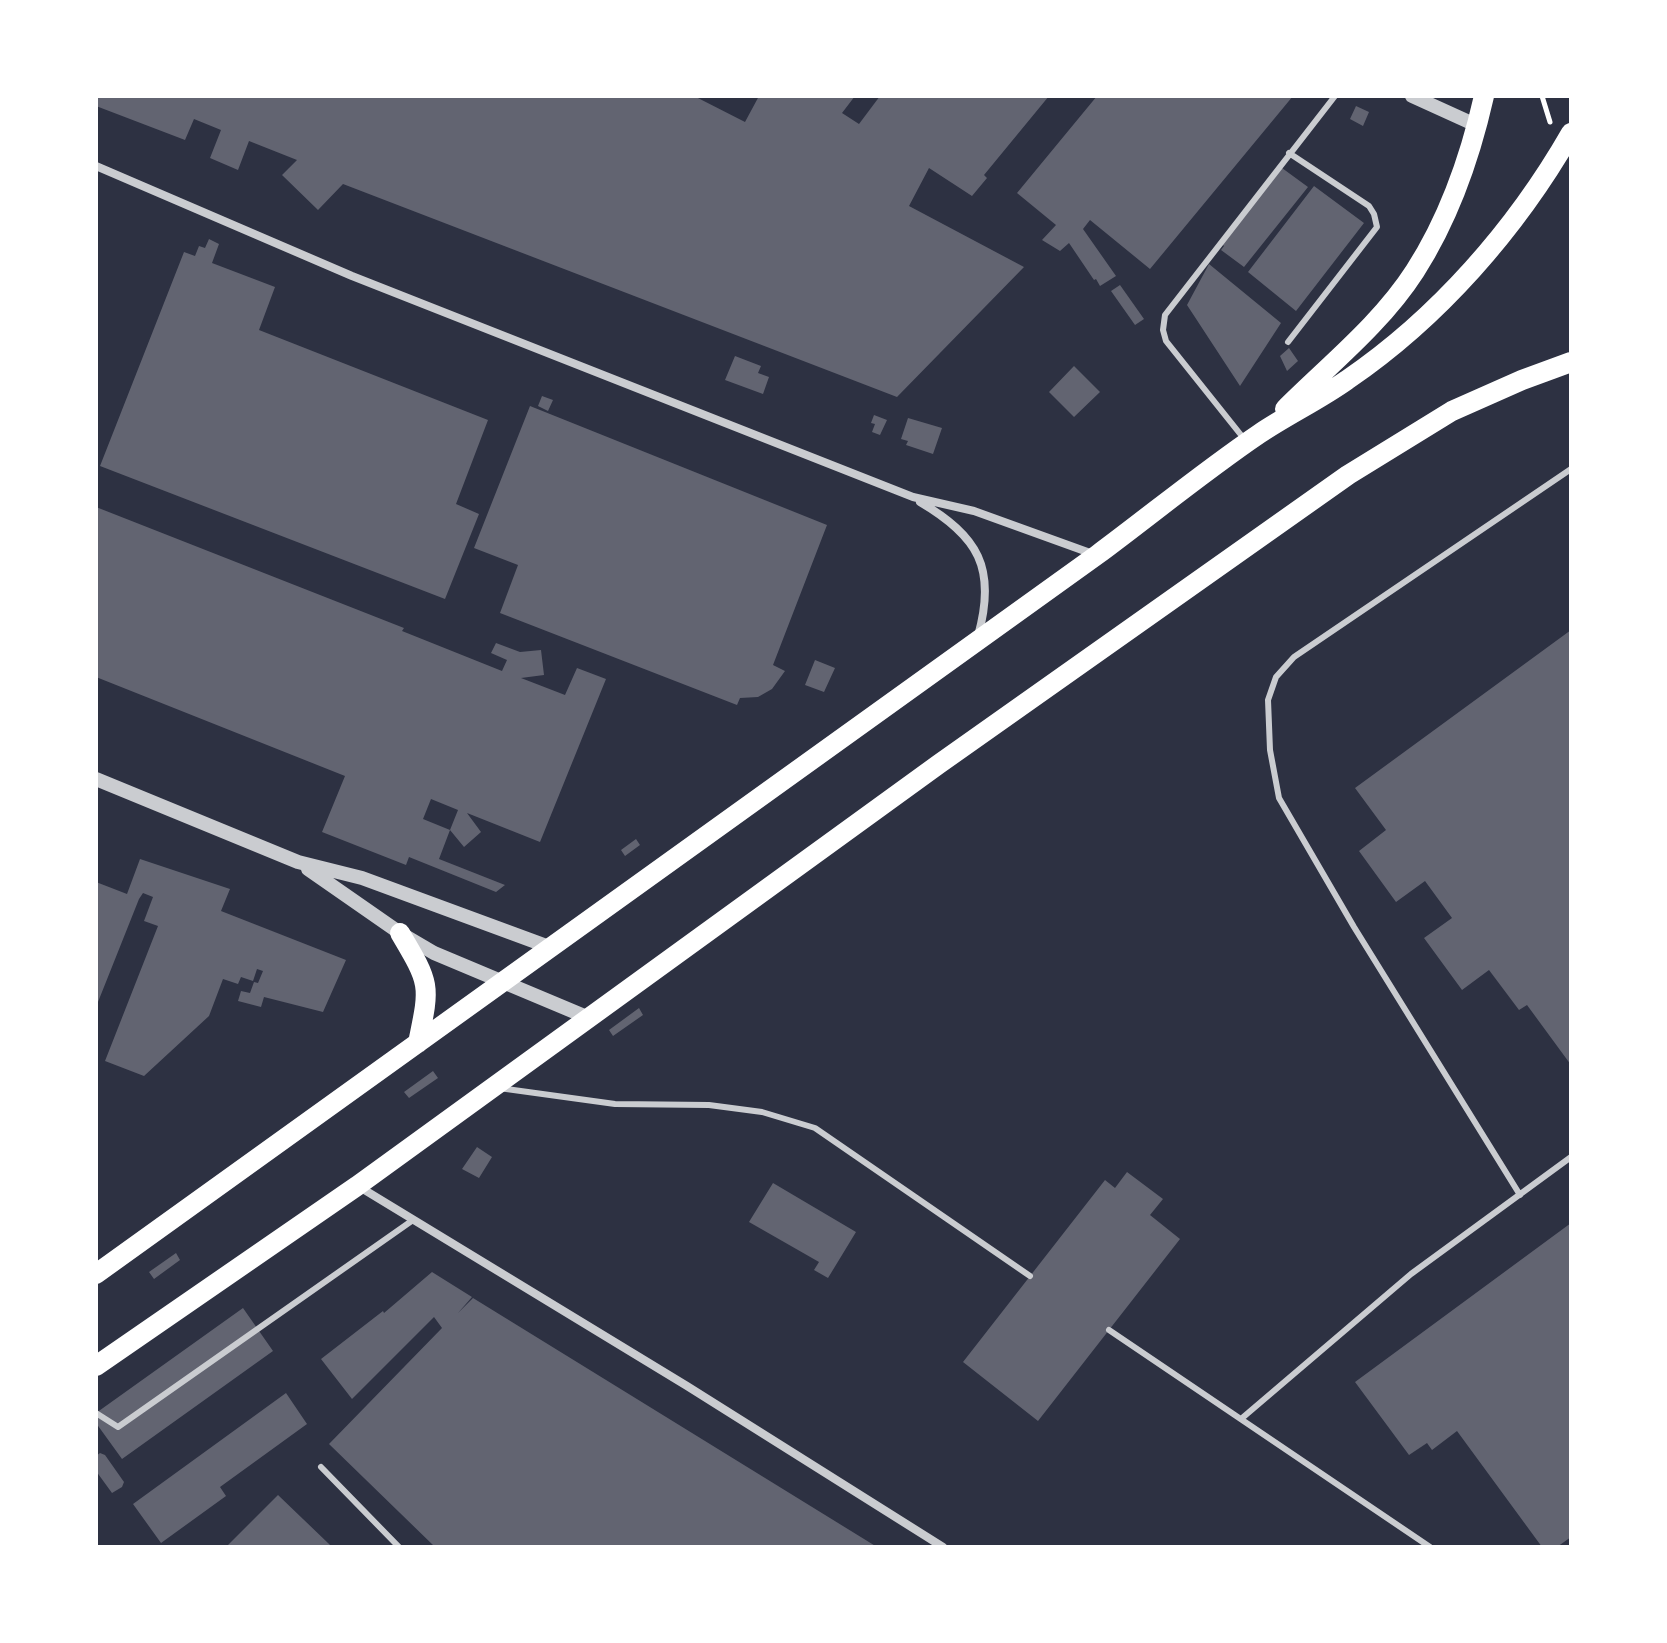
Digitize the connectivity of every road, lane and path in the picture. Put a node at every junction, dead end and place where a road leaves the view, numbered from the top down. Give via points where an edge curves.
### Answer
1 (1335, 96) edge
2 (1412, 96) edge
3 (1484, 96) edge
4 (1478, 126) junction
5 (1571, 133) edge
6 (1289, 153) junction
7 (96, 166) edge
8 (1288, 342) dead end
9 (1571, 362) edge
10 (1571, 376) edge
11 (1522, 380) junction
12 (1253, 439) junction
13 (1571, 469) edge
14 (913, 497) junction
15 (1097, 555) junction
16 (976, 641) junction
17 (96, 779) edge
18 (298, 862) junction
19 (400, 933) junction
20 (552, 948) junction
21 (502, 981) junction
22 (589, 1018) junction
23 (418, 1043) junction
24 (492, 1087) junction
25 (1571, 1157) edge
26 (357, 1186) junction
27 (1520, 1195) junction
28 (413, 1220) junction
29 (96, 1274) edge
30 (1030, 1276) dead end
31 (1109, 1330) dead end
32 (96, 1366) edge
33 (96, 1413) edge
34 (1241, 1419) junction
35 (321, 1467) dead end
36 (399, 1547) edge
37 (943, 1547) edge
38 (1430, 1547) edge

1 - 6 lane
2 - 4 street
3 - 4 main road
4 - 12 main road via 1452,204 1413,273 1358,338
5 - 12 main road via 1464,280 1378,358
6 - 8 lane via 1369,206 1377,227
6 - 12 lane via 1163,322 1166,341
7 - 14 street via 352,276
9 - 11 main road
10 - 11 main road
11 - 22 main road via 1452,411 1348,475
12 - 15 main road
13 - 27 lane via 1294,657 1276,677 1268,700 1279,798
14 - 15 street via 974,511
14 - 16 street via 954,523 979,554 984,585
15 - 16 main road
16 - 20 main road
17 - 18 street
18 - 19 street
18 - 20 street via 362,878
19 - 21 street
19 - 23 main road via 427,989
20 - 21 main road
21 - 22 street
21 - 23 main road
22 - 24 main road
23 - 29 main road
24 - 26 main road
24 - 30 lane via 615,1104 709,1105 762,1112 815,1128
25 - 27 lane
26 - 28 street
26 - 32 main road
27 - 34 lane via 1411,1274
28 - 33 lane via 118,1427
28 - 37 street
31 - 34 lane
34 - 38 lane
35 - 36 lane

